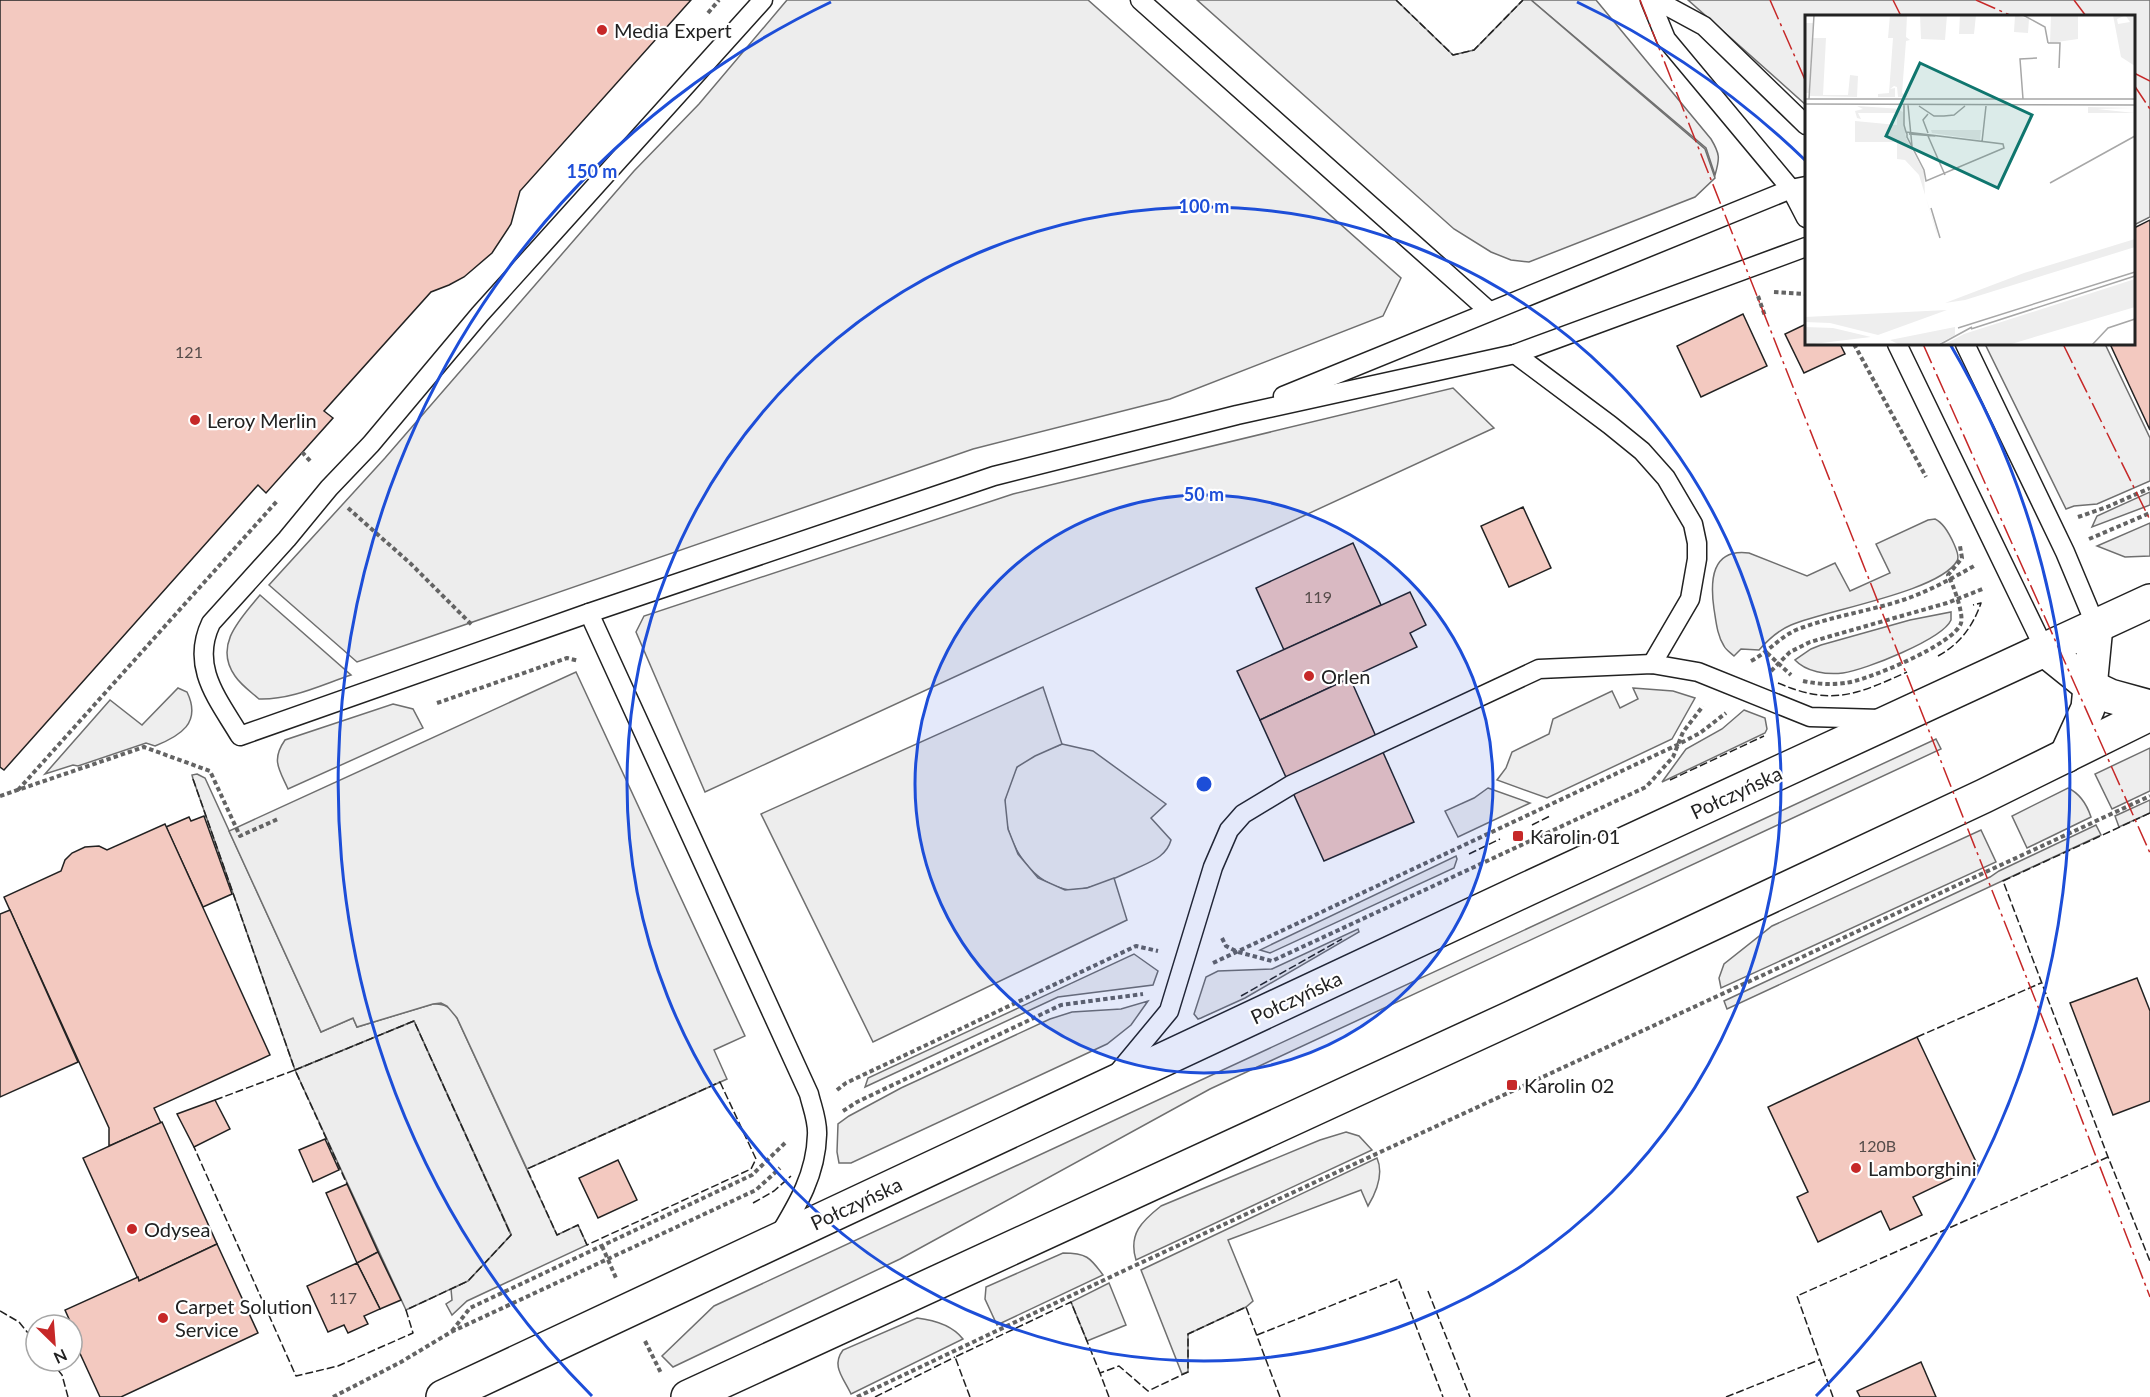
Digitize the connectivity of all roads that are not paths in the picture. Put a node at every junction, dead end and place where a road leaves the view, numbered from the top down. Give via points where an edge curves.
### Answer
1 (763, 0) edge
2 (1140, 0) edge
3 (1650, 0) edge
4 (1656, 0) edge
5 (1805, 124) edge
6 (1798, 187) edge
7 (1805, 214) edge
8 (1805, 248) edge
9 (1489, 311) junction
10 (1897, 345) edge
11 (1965, 345) edge
12 (1515, 354) junction
13 (1237, 415) junction
14 (2150, 601) edge
15 (589, 612) junction
16 (2096, 626) junction
17 (2045, 650) junction
18 (1652, 664) junction
19 (2091, 687) junction
20 (2150, 707) edge
21 (2150, 714) edge
22 (1893, 719) junction
23 (2066, 756) junction
24 (1107, 1085) junction
25 (775, 1241) junction
26 (443, 1397) edge
27 (688, 1397) edge

1 - 15 lane via 480,314 371,444 211,623 204,638 204,662 207,680 240,736
2 - 9 lane
3 - 6 lane via 1666,39
4 - 5 lane via 1704,26
6 - 7 lane
6 - 9 lane
8 - 12 lane
9 - 13 lane
10 - 17 lane
11 - 16 lane via 2065,552
12 - 13 lane
12 - 18 lane via 1642,452 1666,478 1693,524 1697,559 1690,599
13 - 15 lane via 994,476
14 - 16 main road, Połczyńska
15 - 25 lane via 809,1094 817,1133 812,1172
16 - 17 main road, Połczyńska
16 - 19 main road
17 - 19 main road
17 - 22 main road, Połczyńska
18 - 22 lane via 1698,672 1810,717
18 - 24 lane via 1539,669 1301,781 1243,813 1229,830 1213,867 1169,1011
19 - 20 main road
19 - 23 main road via 2088,708
21 - 23 main road
22 - 24 main road, Połczyńska
23 - 27 main road via 1521,1013
24 - 25 main road, Połczyńska
25 - 26 main road, Połczyńska

